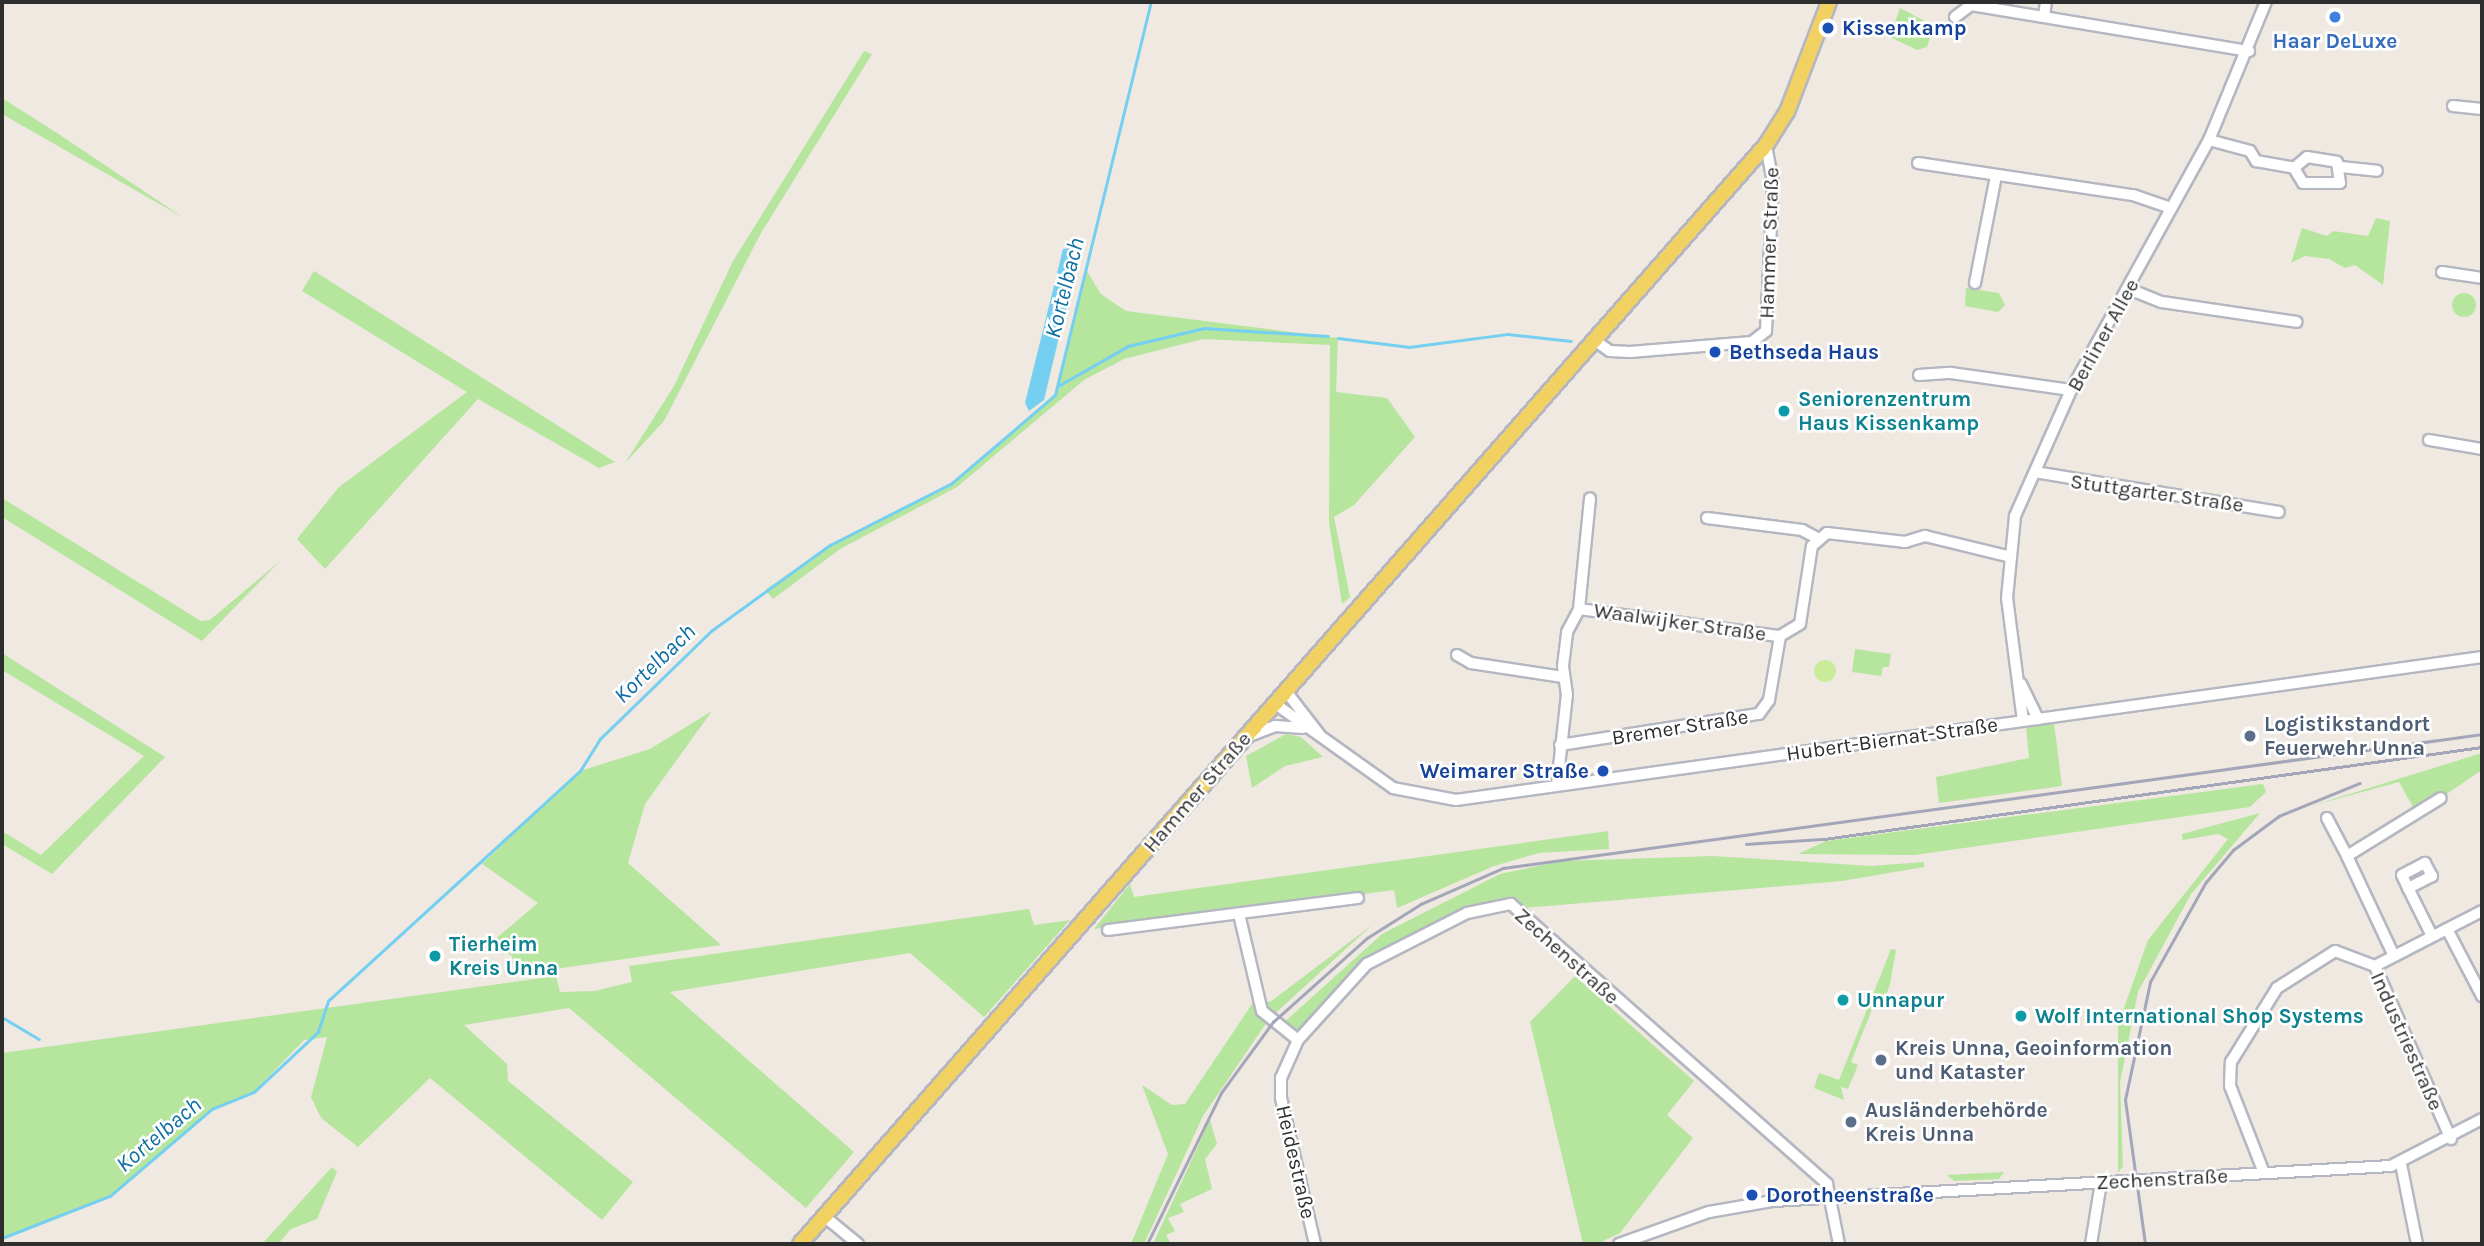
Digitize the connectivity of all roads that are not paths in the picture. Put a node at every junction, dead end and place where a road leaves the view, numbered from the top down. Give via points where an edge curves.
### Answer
1 (1829, 2) edge
2 (2046, 2) edge
3 (2266, 2) edge
4 (2044, 16) junction
5 (1955, 17) dead end
6 (2249, 51) junction
7 (2453, 106) dead end
8 (2482, 109) edge
9 (2209, 139) junction
10 (1766, 145) junction
11 (1918, 163) dead end
12 (2341, 167) junction
13 (2294, 168) junction
14 (2377, 171) dead end
15 (1996, 176) junction
16 (2171, 208) junction
17 (2442, 272) dead end
18 (2482, 278) edge
19 (1975, 283) dead end
20 (2129, 289) junction
21 (2297, 322) dead end
22 (1594, 340) junction
23 (1919, 375) dead end
24 (2071, 390) junction
25 (2429, 440) dead end
26 (2482, 449) edge
27 (2035, 472) junction
28 (1590, 499) dead end
29 (2279, 513) dead end
30 (1707, 518) dead end
31 (1817, 538) junction
32 (2007, 556) junction
33 (1579, 608) junction
34 (1780, 636) junction
35 (1457, 655) dead end
36 (2482, 657) edge
37 (1563, 677) junction
38 (2021, 684) junction
39 (1285, 690) junction
40 (1274, 703) junction
41 (2038, 719) junction
42 (2023, 721) junction
43 (1303, 728) junction
44 (1319, 734) junction
45 (1243, 739) junction
46 (1560, 745) junction
47 (1557, 785) junction
48 (2441, 798) dead end
49 (2327, 818) dead end
50 (2347, 856) junction
51 (2408, 888) dead end
52 (1359, 898) dead end
53 (2482, 911) edge
54 (1239, 914) junction
55 (2447, 929) junction
56 (1108, 930) dead end
57 (2432, 936) junction
58 (2394, 956) junction
59 (2375, 966) junction
60 (2482, 996) edge
61 (1298, 1040) junction
62 (2482, 1119) edge
63 (2451, 1139) junction
64 (2401, 1164) junction
65 (2264, 1173) junction
66 (2101, 1182) junction
67 (1830, 1196) junction
68 (824, 1216) junction
69 (800, 1244) edge
70 (859, 1244) edge
71 (1315, 1244) edge
72 (1619, 1244) edge
73 (1839, 1244) edge
74 (2091, 1244) edge
75 (2417, 1244) edge

1 - 10 main road, Hammer Straße via 1787,111
2 - 4 street
3 - 6 street, Berliner Allee
4 - 5 street via 1971,5
4 - 6 street
6 - 9 street, Berliner Allee
7 - 8 street
9 - 13 street via 2250,151 2256,160
9 - 16 street, Berliner Allee
10 - 22 main road, Hammer Straße
10 - 22 street, Hammer Straße via 1773,183 1766,331 1752,342 1630,352 1610,351
11 - 15 street
12 - 13 street via 2307,157
12 - 13 street via 2333,187 2303,183
12 - 14 street
15 - 16 street via 2133,195
15 - 19 street
16 - 20 street, Berliner Allee
17 - 18 street
20 - 21 street via 2162,302
20 - 24 street, Berliner Allee
22 - 39 main road, Hammer Straße
23 - 24 street via 1951,373
24 - 27 street, Berliner Allee
25 - 26 street
27 - 29 street, Stuttgarter Straße
27 - 32 street, Berliner Allee via 2012,523
28 - 33 street
30 - 31 street via 1802,530
31 - 32 street via 1834,532 1905,542 1925,536
31 - 34 street, Waalwijker Straße via 1800,624
32 - 38 street, Berliner Allee
33 - 34 street, Waalwijker Straße
33 - 37 street, Waalwijker Straße via 1567,632
34 - 46 street, Bremer Straße via 1769,700 1759,714
35 - 37 street via 1471,663
36 - 41 street, Hubert-Biernat-Straße
37 - 46 street via 1567,695
38 - 41 street, Berliner Allee
38 - 42 street, Berliner Allee
39 - 40 main road, Hammer Straße
39 - 44 street, Hubert-Biernat-Straße
40 - 43 street, Hubert-Biernat-Straße
40 - 45 main road, Hammer Straße
41 - 42 street, Hubert-Biernat-Straße
42 - 47 street, Hubert-Biernat-Straße
43 - 44 street, Hubert-Biernat-Straße
43 - 45 street via 1275,726
44 - 47 street, Hubert-Biernat-Straße via 1375,778 1413,794 1456,800
45 - 68 main road, Hammer Straße
46 - 47 street
48 - 50 street
49 - 50 street
50 - 58 street
51 - 57 street
52 - 54 street
53 - 55 street
54 - 56 street
54 - 61 street via 1262,1011
55 - 57 street
55 - 60 street
57 - 58 street
58 - 59 street
59 - 63 street, Industriestraße
59 - 65 street, Industriestraße via 2344,950 2318,957 2277,988 2239,1046 2230,1086
61 - 67 street, Zechenstraße via 1367,964 1454,918 1497,902 1511,904 1827,1184
61 - 71 street, Heidestraße via 1281,1078 1281,1098
62 - 63 street, Zechenstraße
63 - 64 street, Zechenstraße
64 - 65 street, Zechenstraße
64 - 75 street
65 - 66 street, Zechenstraße
66 - 67 street, Zechenstraße
66 - 74 street
67 - 72 street, Zechenstraße via 1709,1212
67 - 73 street
68 - 69 main road, Hammer Straße
68 - 70 street

